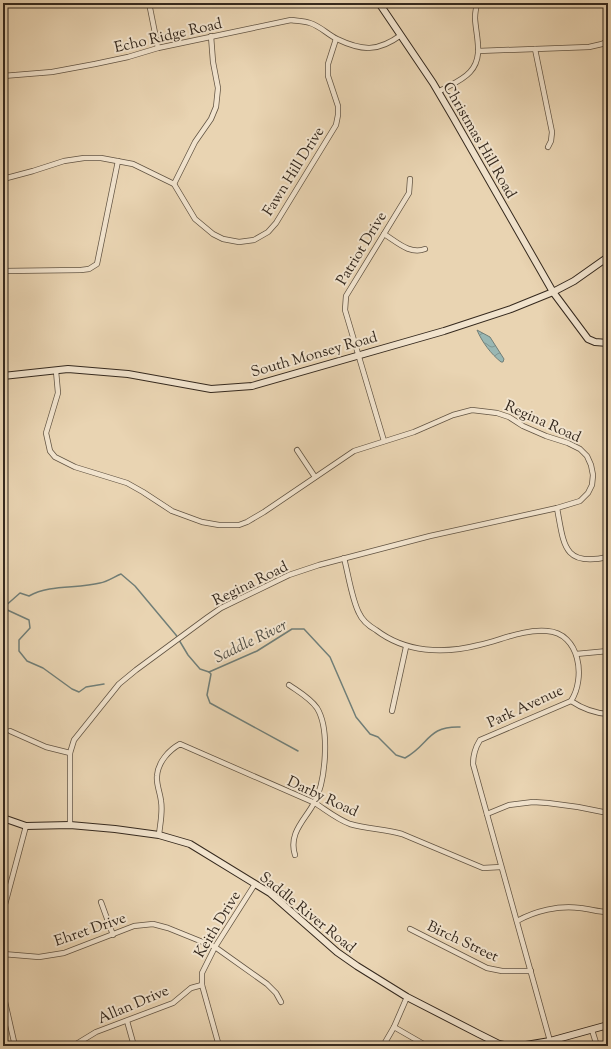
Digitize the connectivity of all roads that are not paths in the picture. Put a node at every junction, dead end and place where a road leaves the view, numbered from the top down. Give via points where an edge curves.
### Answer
1 (149, 3) edge
2 (379, 3) edge
3 (477, 3) edge
4 (401, 35) junction
5 (211, 36) junction
6 (336, 39) junction
7 (608, 41) edge
8 (158, 48) junction
9 (534, 49) junction
10 (478, 51) junction
11 (3, 76) edge
12 (438, 92) junction
13 (548, 147) dead end
14 (118, 161) junction
15 (3, 178) edge
16 (410, 179) dead end
17 (174, 184) junction
18 (384, 234) junction
19 (425, 249) dead end
20 (608, 257) edge
21 (3, 271) edge
22 (553, 292) junction
23 (608, 343) edge
24 (359, 355) junction
25 (56, 371) junction
26 (3, 376) edge
27 (384, 441) junction
28 (297, 450) dead end
29 (315, 477) junction
30 (557, 508) junction
31 (608, 557) edge
32 (344, 558) junction
33 (406, 647) junction
34 (608, 651) edge
35 (576, 654) junction
36 (289, 685) dead end
37 (571, 701) junction
38 (392, 711) dead end
39 (608, 714) edge
40 (10, 731) dead end
41 (70, 753) junction
42 (315, 803) junction
43 (608, 813) edge
44 (487, 814) junction
45 (3, 818) edge
46 (70, 825) junction
47 (26, 826) junction
48 (159, 835) junction
49 (295, 855) dead end
50 (501, 867) junction
51 (255, 884) junction
52 (101, 902) dead end
53 (3, 912) edge
54 (608, 912) edge
55 (516, 921) junction
56 (410, 929) dead end
57 (113, 935) junction
58 (214, 947) junction
59 (3, 954) edge
60 (531, 971) junction
61 (202, 985) junction
62 (3, 993) edge
63 (407, 997) junction
64 (281, 1002) dead end
65 (127, 1021) junction
66 (608, 1025) edge
67 (394, 1027) junction
68 (592, 1030) junction
69 (550, 1041) junction
70 (15, 1046) edge
71 (73, 1046) edge
72 (134, 1046) edge
73 (219, 1046) edge
74 (383, 1046) edge
75 (427, 1046) edge
76 (519, 1046) edge
77 (597, 1046) edge

1 - 8 street
2 - 4 street, Christmas Hill Road
3 - 10 street via 475,18
4 - 6 street, Echo Ridge Road via 392,42 370,48
4 - 12 street, Christmas Hill Road
5 - 6 street, Echo Ridge Road via 291,20 318,26
5 - 8 street, Echo Ridge Road
5 - 17 street via 218,88 216,107
6 - 17 street, Fawn Hill Drive via 328,64 328,76 338,106 336,125 268,232 254,240 223,240 195,219
7 - 9 street via 589,47
8 - 11 street, Echo Ridge Road via 128,57 52,72
9 - 10 street
9 - 13 street via 552,132
10 - 12 street via 469,73
12 - 22 street, Christmas Hill Road
14 - 15 street via 101,158 64,160
14 - 17 street via 133,164
14 - 21 street via 97,264 81,270
16 - 18 street, Patriot Drive via 409,193
18 - 19 street via 410,250 418,252
18 - 24 street, Patriot Drive via 346,296 346,310
20 - 22 street, South Monsey Road
22 - 23 street, Christmas Hill Road via 588,339
22 - 24 street, South Monsey Road via 467,324
24 - 25 street, South Monsey Road via 252,386 225,388 128,374 68,369
24 - 27 street, Patriot Drive
25 - 26 street, South Monsey Road
25 - 29 street, Regina Road via 58,394 46,433 50,451 55,457 75,467 127,483 172,511 208,523 239,525 264,512
27 - 29 street, Regina Road via 354,451
27 - 30 street, Regina Road via 472,410 509,417 524,426 580,449 587,456 593,475 588,493 580,501
28 - 29 street
30 - 31 street via 564,542 570,553 586,560
30 - 32 street, Regina Road
32 - 33 street via 359,614 367,624 387,639
32 - 41 street, Regina Road via 289,576 208,617 119,684 74,740
33 - 35 street via 436,651 465,649 517,634 548,631 566,638
33 - 38 street
34 - 35 street
35 - 37 street, Park Avenue via 578,686
36 - 42 street via 311,701 324,726 323,772
37 - 39 street via 591,712
37 - 44 street, Park Avenue via 480,740 475,748 473,764
40 - 41 street
41 - 46 street, Regina Road
42 - 48 street, Darby Road via 180,744 164,757 156,776 162,811
42 - 49 street via 294,837
42 - 50 street, Darby Road via 349,824 402,834 483,868
43 - 44 street via 533,802 509,805
44 - 50 street, Park Avenue
45 - 47 street, Saddle River Road
46 - 47 street, Saddle River Road
46 - 48 street, Saddle River Road
47 - 53 street
48 - 51 street, Saddle River Road via 196,847
50 - 55 street, Park Avenue
51 - 58 street, Keith Drive
51 - 63 street, Saddle River Road via 270,893 337,952
52 - 57 street
54 - 55 street via 563,908 538,912
55 - 60 street, Park Avenue
56 - 60 street, Birch Street via 487,968
57 - 58 street, Ehret Drive via 134,926 153,924
57 - 59 street, Ehret Drive via 64,953 39,957
58 - 61 street, Keith Drive via 202,973
58 - 64 street, Ehret Drive via 267,984
60 - 69 street, Park Avenue
61 - 65 street, Allan Drive via 191,988 172,1004
61 - 73 street, Keith Drive
62 - 70 street
63 - 67 street
63 - 76 street, Saddle River Road via 490,1040 508,1046
65 - 71 street, Allan Drive via 96,1032
65 - 72 street
66 - 68 street, Saddle River Road
67 - 74 street
67 - 75 street
68 - 69 street, Saddle River Road
68 - 77 street
69 - 76 street, Saddle River Road

